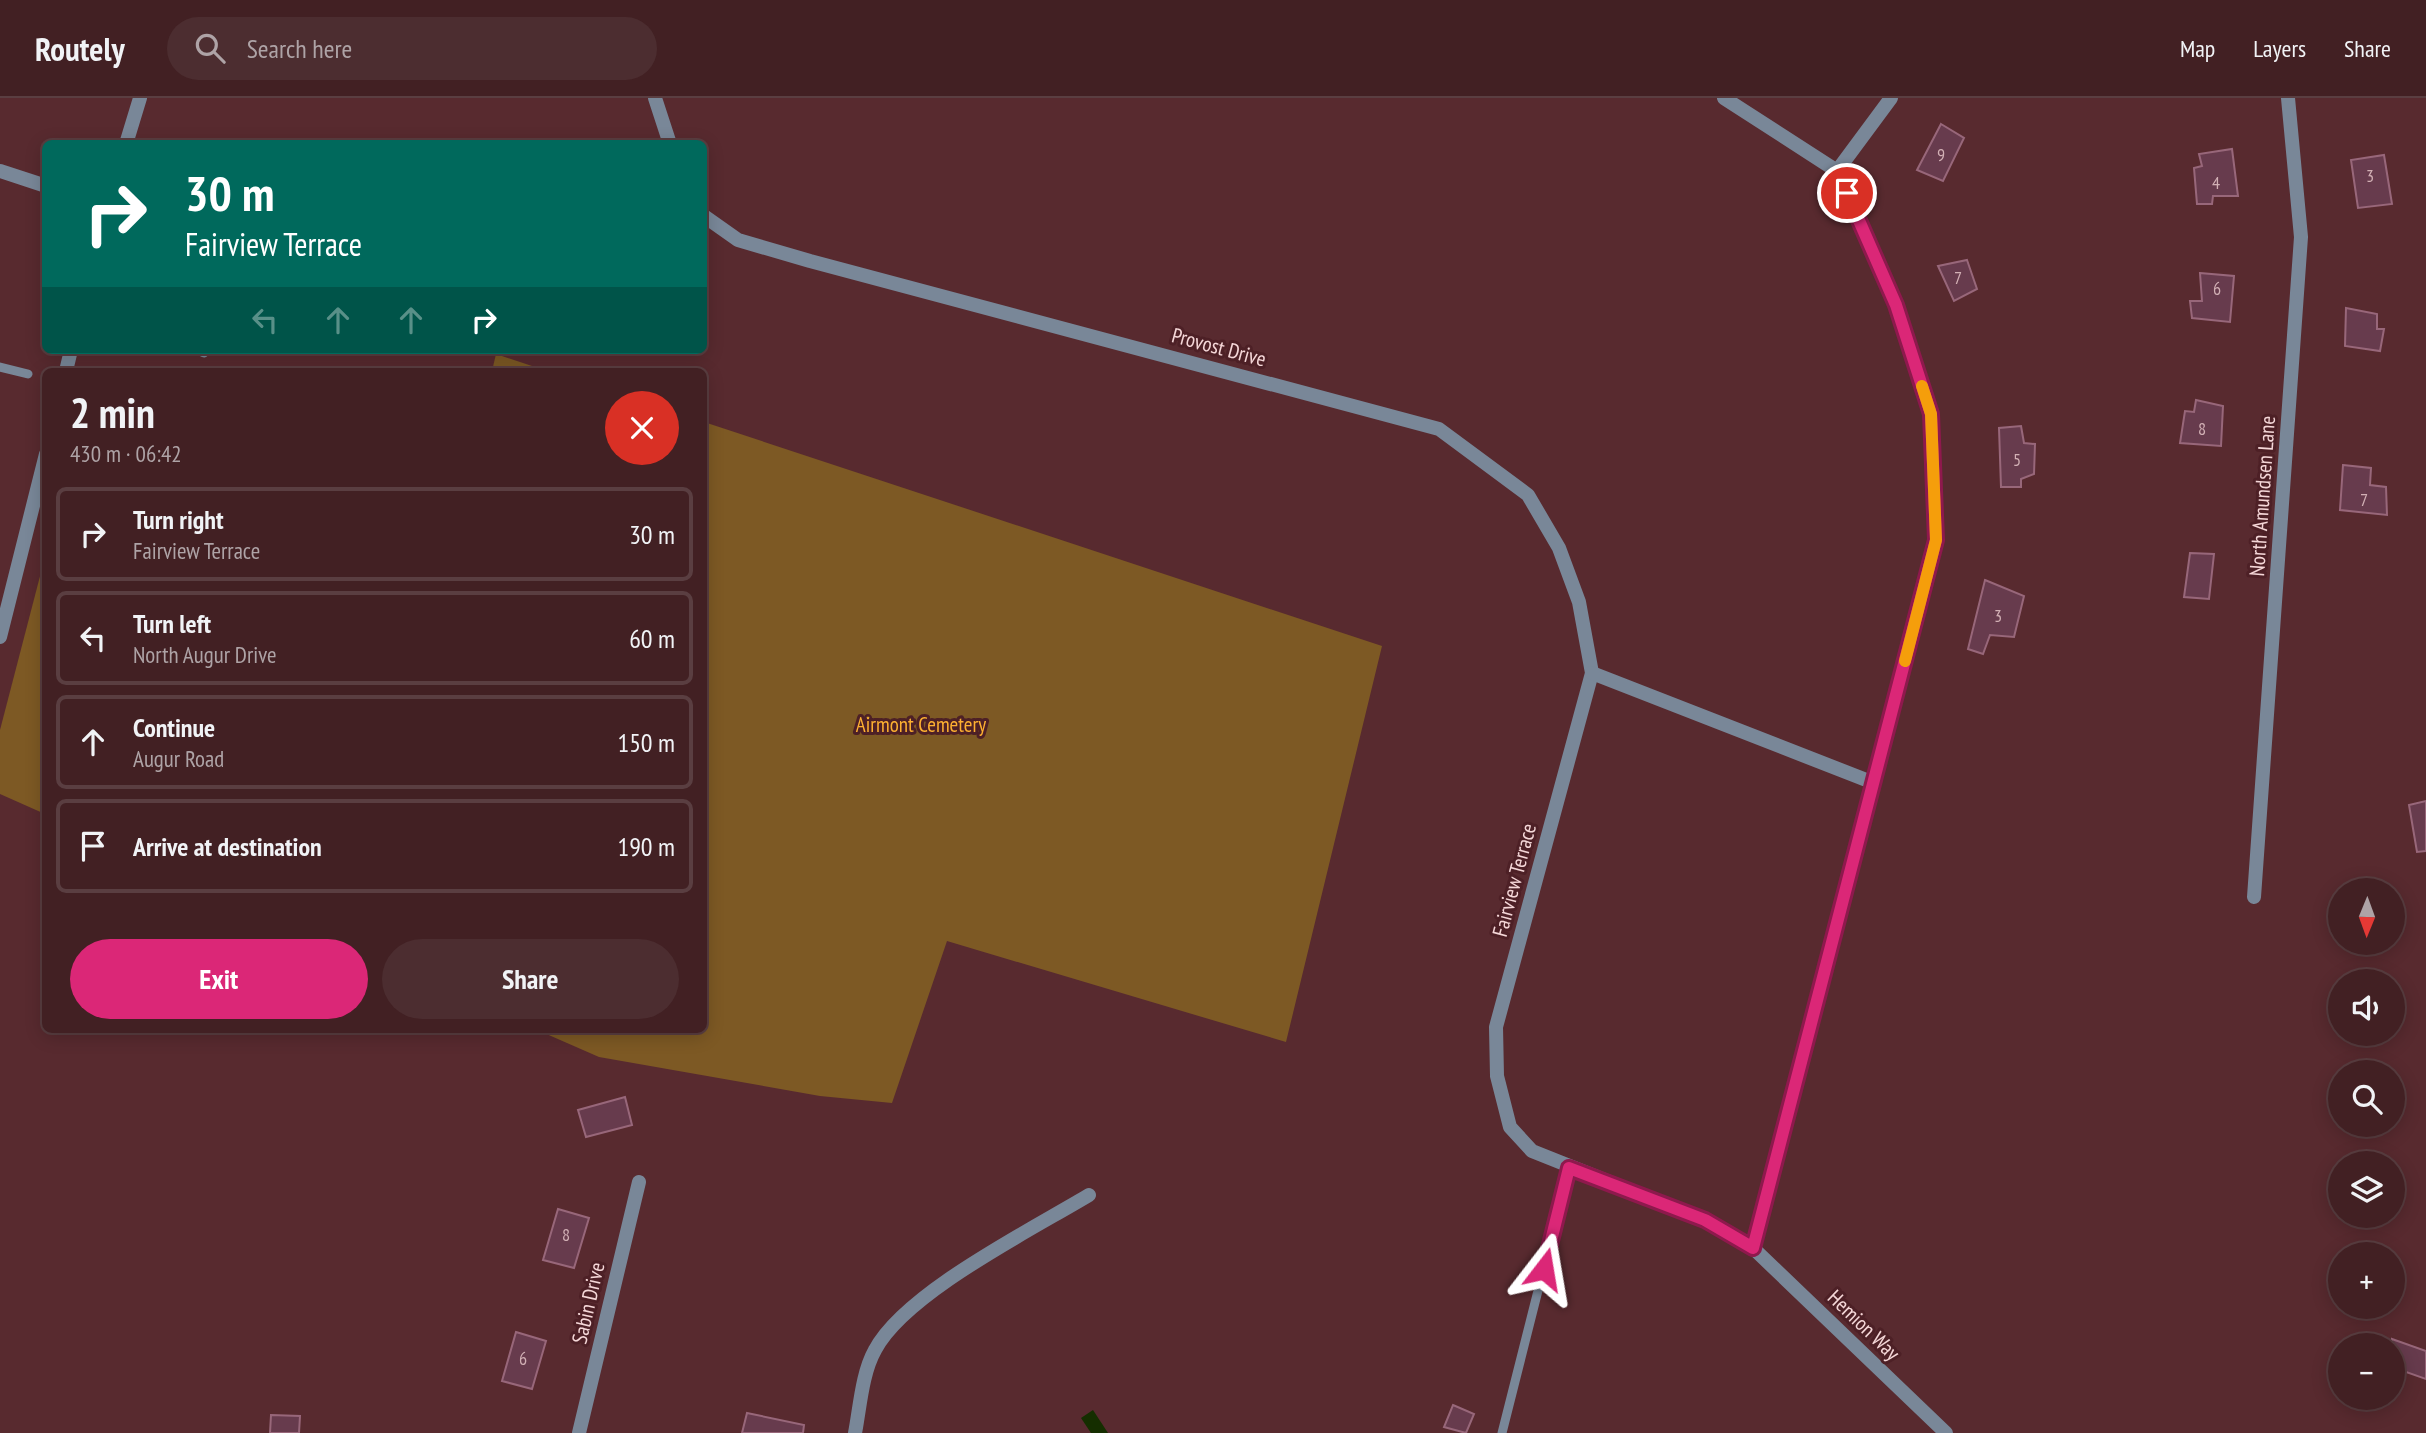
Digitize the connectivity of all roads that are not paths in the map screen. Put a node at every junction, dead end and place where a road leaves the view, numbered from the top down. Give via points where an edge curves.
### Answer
1 (140, 98) edge
2 (655, 98) edge
3 (1724, 98) edge
4 (1891, 98) edge
5 (2288, 98) edge
6 (127, 140) edge
7 (669, 140) edge
8 (0, 171) edge
9 (1837, 171) junction
10 (42, 185) edge
11 (707, 218) edge
12 (0, 367) edge
13 (28, 374) dead end
14 (42, 470) edge
15 (0, 638) edge
16 (1592, 673) junction
17 (1874, 783) junction
18 (2254, 897) dead end
19 (1569, 1168) junction
20 (639, 1182) dead end
21 (1089, 1195) dead end
22 (1753, 1248) junction
23 (579, 1433) edge
24 (855, 1433) edge
25 (1502, 1433) edge
26 (1945, 1433) edge

1 - 6 street
2 - 7 street
3 - 9 street
4 - 9 street
5 - 18 street, North Amundsen Lane via 2301,237
8 - 10 street
9 - 17 street via 1896,305 1931,414 1936,540
11 - 16 street, Provost Drive via 738,240 810,261 1439,429 1528,495 1559,548 1579,603
12 - 13 lane
14 - 15 street
16 - 17 street
16 - 19 street, Fairview Terrace via 1496,1027 1497,1076 1510,1127 1532,1151
17 - 22 street
19 - 22 street, Fairview Terrace via 1705,1220
19 - 25 lane
20 - 23 street, Sabin Drive
21 - 24 street via 979,1260 911,1306 893,1324 870,1360
22 - 26 street, Hemion Way

